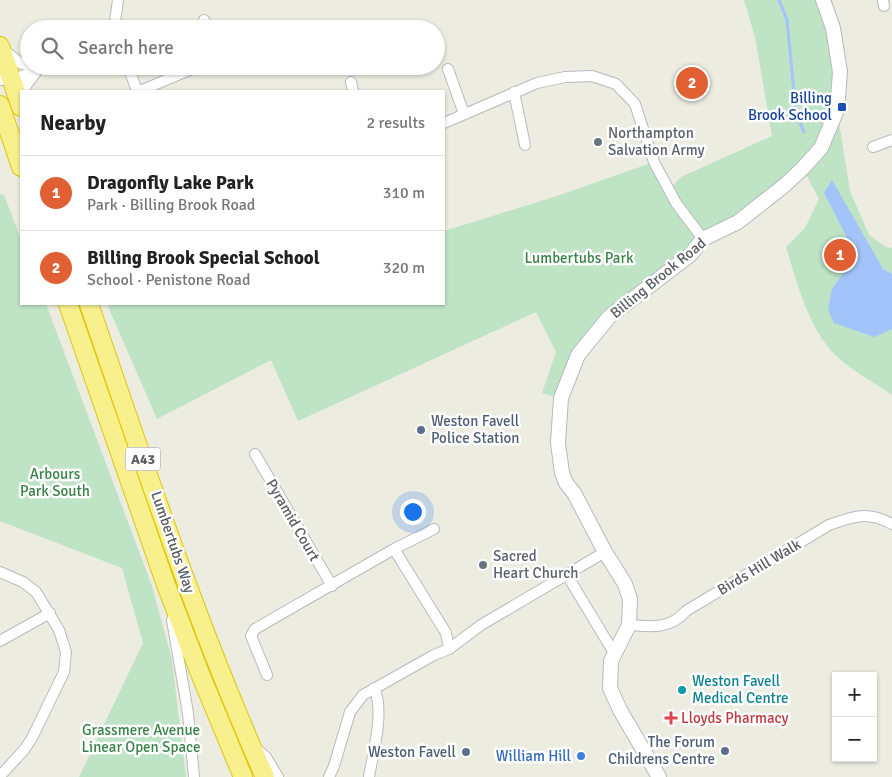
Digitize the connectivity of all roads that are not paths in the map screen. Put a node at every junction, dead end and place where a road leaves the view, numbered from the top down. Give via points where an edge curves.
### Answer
1 (118, 0) edge
2 (823, 0) edge
3 (115, 20) edge
4 (0, 46) edge
5 (20, 63) edge
6 (448, 69) dead end
7 (27, 75) edge
8 (33, 75) edge
9 (132, 75) edge
10 (177, 75) edge
11 (12, 84) edge
12 (138, 90) edge
13 (140, 90) edge
14 (514, 92) junction
15 (20, 104) edge
16 (0, 106) edge
17 (464, 114) junction
18 (445, 123) edge
19 (892, 140) edge
20 (525, 145) dead end
21 (873, 147) dead end
22 (20, 165) edge
23 (703, 239) junction
24 (68, 305) edge
25 (89, 305) edge
26 (255, 454) dead end
27 (892, 524) edge
28 (434, 529) dead end
29 (394, 549) junction
30 (605, 552) junction
31 (0, 572) edge
32 (567, 574) junction
33 (166, 585) junction
34 (332, 586) junction
35 (50, 613) junction
36 (629, 625) junction
37 (0, 640) edge
38 (449, 649) junction
39 (614, 653) junction
40 (267, 675) dead end
41 (374, 688) junction
42 (250, 742) junction
43 (0, 776) edge
44 (194, 777) edge
45 (243, 777) edge
46 (265, 777) edge
47 (278, 777) edge
48 (329, 777) edge
49 (369, 777) edge
50 (659, 777) edge

1 - 3 street
2 - 23 street, Billing Brook Road via 833,28 840,72 837,110 820,148 785,185 746,216
4 - 5 street
4 - 11 highway
6 - 17 street
7 - 11 street
8 - 11 street via 27,84
9 - 12 street
10 - 13 street
11 - 15 highway
14 - 17 street
14 - 20 street
14 - 23 street via 537,83 565,78 592,76 616,84 635,104 654,162 676,203
16 - 22 highway
17 - 18 street
19 - 21 street
23 - 30 street, Billing Brook Road via 690,255 609,317 578,355 561,398 558,443 562,473
24 - 33 highway, Lumbertubs Way / A43
25 - 42 highway, Lumbertubs Way / A43 via 184,577
26 - 34 street, Pyramid Court
27 - 36 street, Birds Hill Walk via 880,518 855,516 829,525 665,626
28 - 29 street
29 - 34 street
29 - 38 street via 446,633
30 - 32 street
30 - 36 street, Billing Brook Road via 625,584 630,599
31 - 35 street via 31,587
32 - 38 street via 481,625
32 - 39 street
33 - 44 street via 182,672
33 - 45 highway, Lumbertubs Way / A43
34 - 40 street via 255,629 251,636
35 - 37 street
35 - 43 street via 65,646 64,672 32,738
36 - 39 street, Billing Brook Road
38 - 41 street
39 - 50 street, Billing Brook Road via 609,669 610,688
41 - 48 street via 363,695 350,712
41 - 49 street via 378,696 378,715
42 - 46 highway, Lumbertubs Way / A43
42 - 47 street via 266,757

